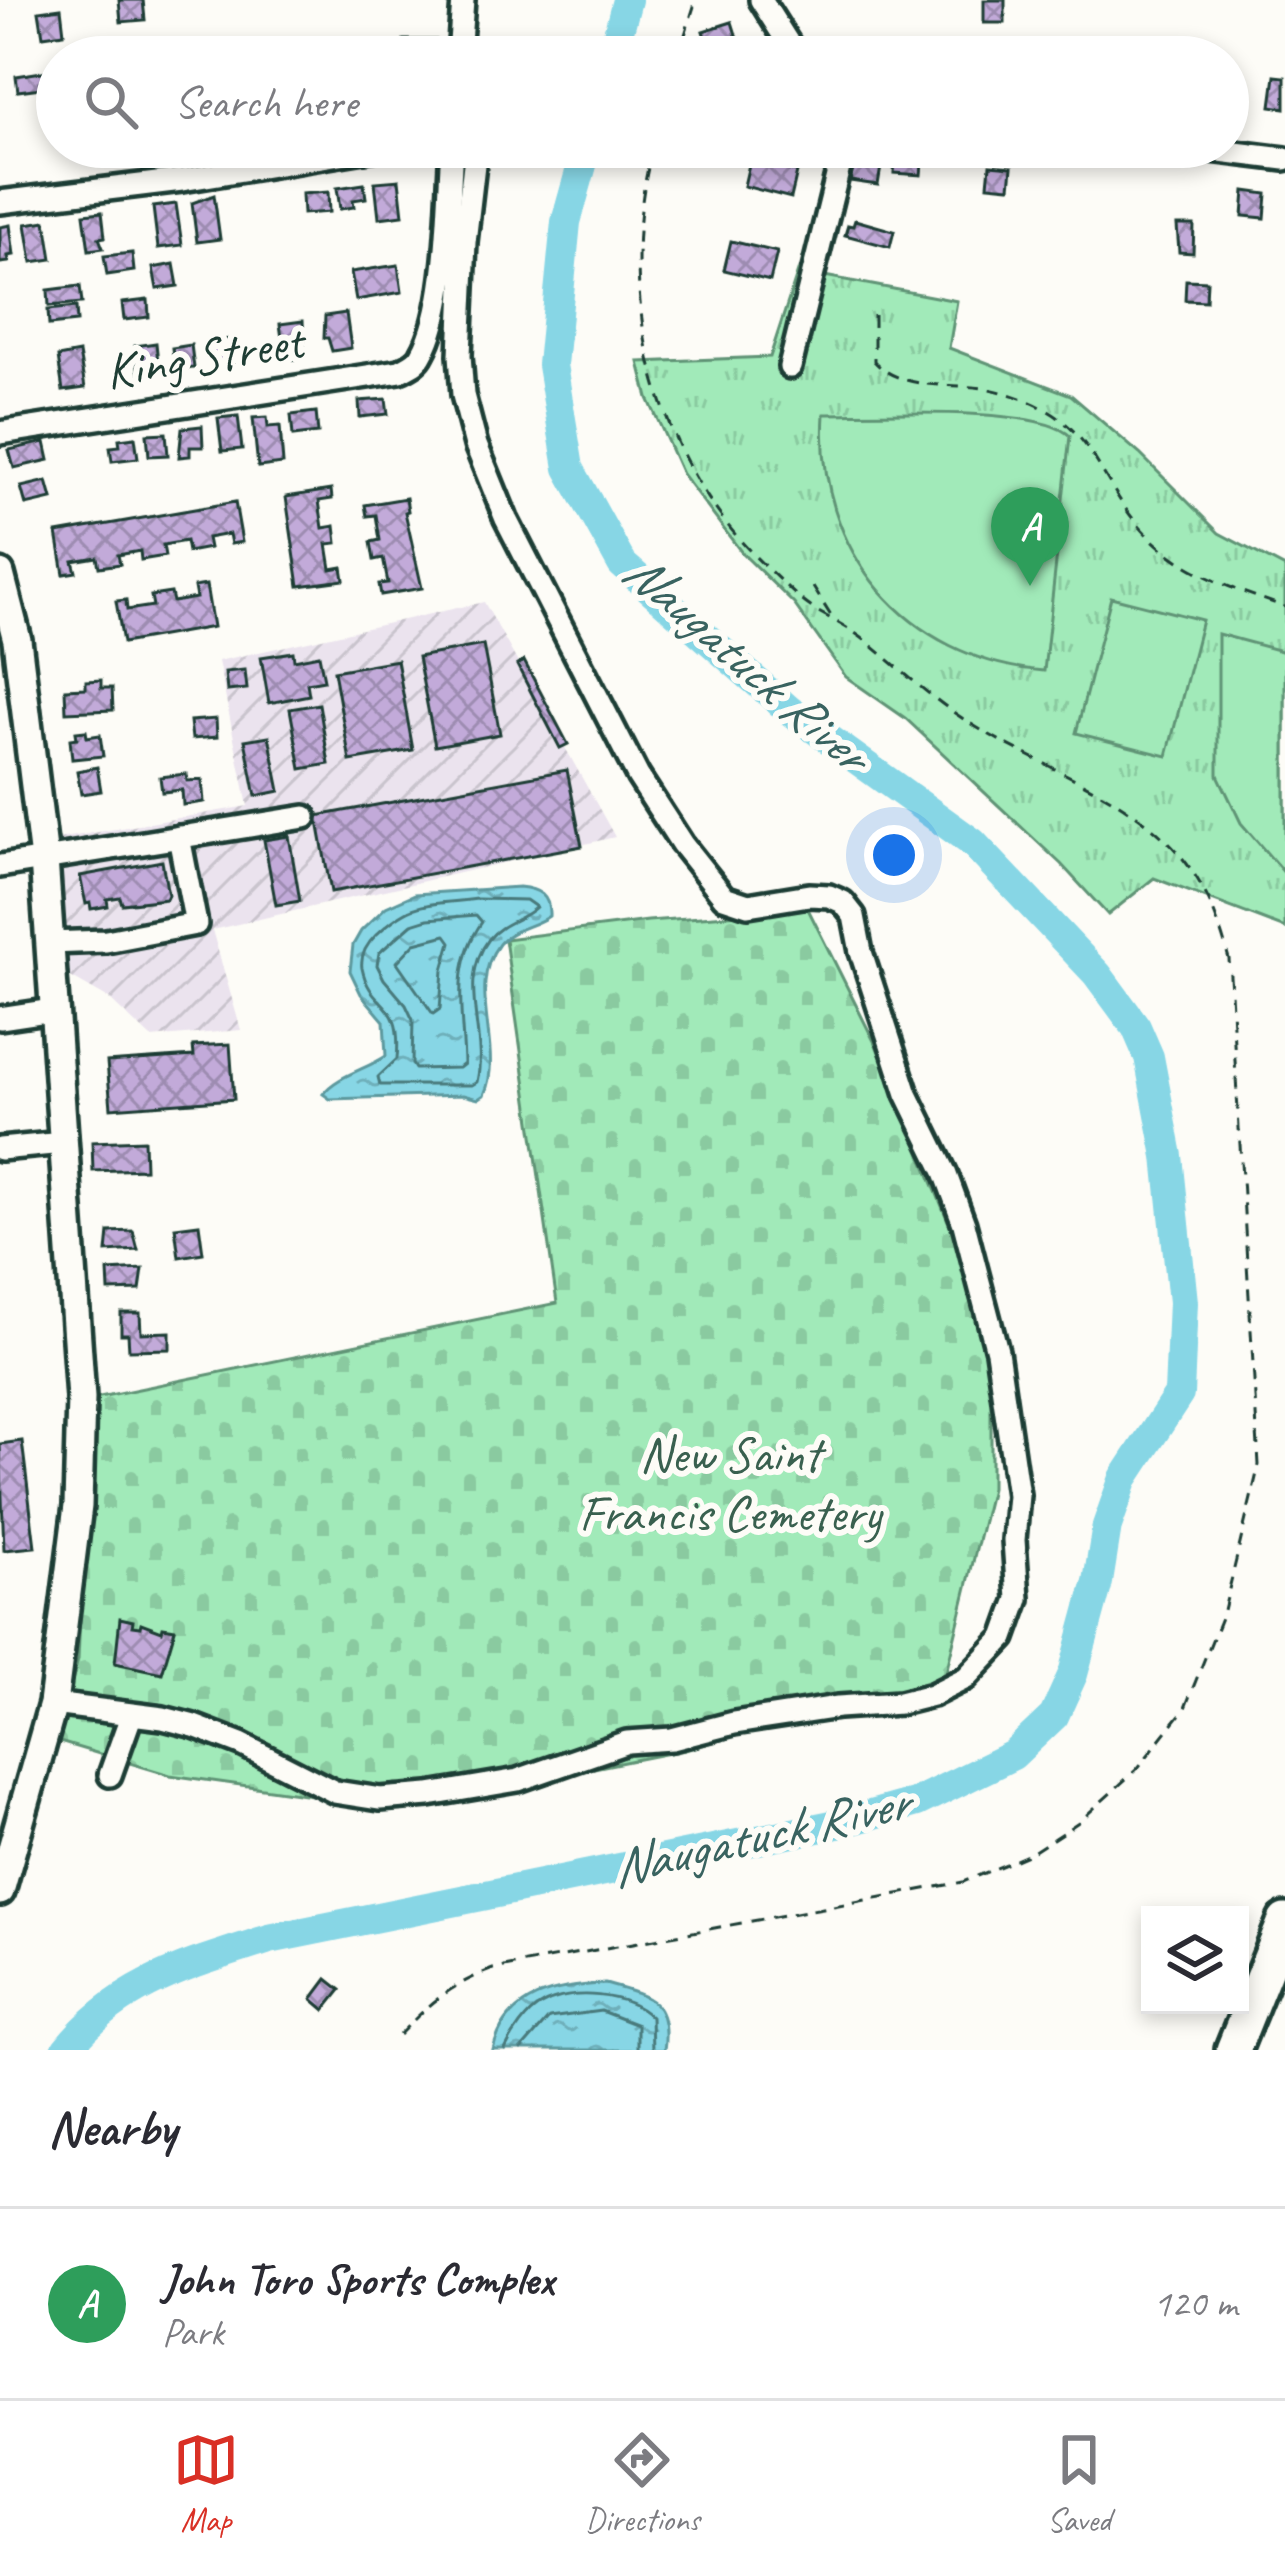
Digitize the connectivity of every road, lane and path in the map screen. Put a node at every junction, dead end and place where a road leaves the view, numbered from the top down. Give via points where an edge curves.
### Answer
1 (464, 0) edge
2 (696, 0) edge
3 (761, 0) edge
4 (461, 36) edge
5 (685, 36) edge
6 (783, 36) edge
7 (1249, 155) edge
8 (1285, 159) edge
9 (255, 168) edge
10 (450, 168) edge
11 (474, 168) edge
12 (839, 168) edge
13 (0, 202) edge
14 (874, 315) dead end
15 (790, 367) dead end
16 (0, 433) edge
17 (0, 574) edge
18 (813, 587) dead end
19 (1285, 607) edge
20 (831, 618) dead end
21 (9, 643) edge
22 (305, 817) dead end
23 (179, 837) junction
24 (44, 859) junction
25 (0, 866) edge
26 (49, 944) junction
27 (53, 1010) junction
28 (0, 1018) edge
29 (63, 1143) junction
30 (0, 1149) edge
31 (53, 1704) junction
32 (131, 1716) junction
33 (110, 1775) dead end
34 (0, 1891) edge
35 (1285, 1921) edge
36 (1233, 2050) edge

1 - 4 street
2 - 5 path
3 - 6 street
7 - 8 street
9 - 13 street
10 - 16 street, King Street via 433,329 420,360 400,370
11 - 32 street via 460,356 476,445 638,776 724,897 748,905 829,896 854,916 900,1073 964,1224 992,1329 1018,1496 1018,1599 1004,1638 966,1678 932,1695 627,1742 518,1780 429,1795 335,1792 210,1732
12 - 15 street
14 - 19 path via 874,362 884,373 990,389 1066,421 1134,520 1188,570
17 - 21 main road
18 - 20 path
21 - 24 main road
22 - 23 street
23 - 24 street
23 - 26 street via 196,924
24 - 25 street
24 - 26 main road
26 - 27 main road
27 - 28 street
27 - 29 main road
29 - 30 street
29 - 31 main road via 81,1398 78,1506
31 - 32 street
31 - 34 main road
32 - 33 street
35 - 36 highway

